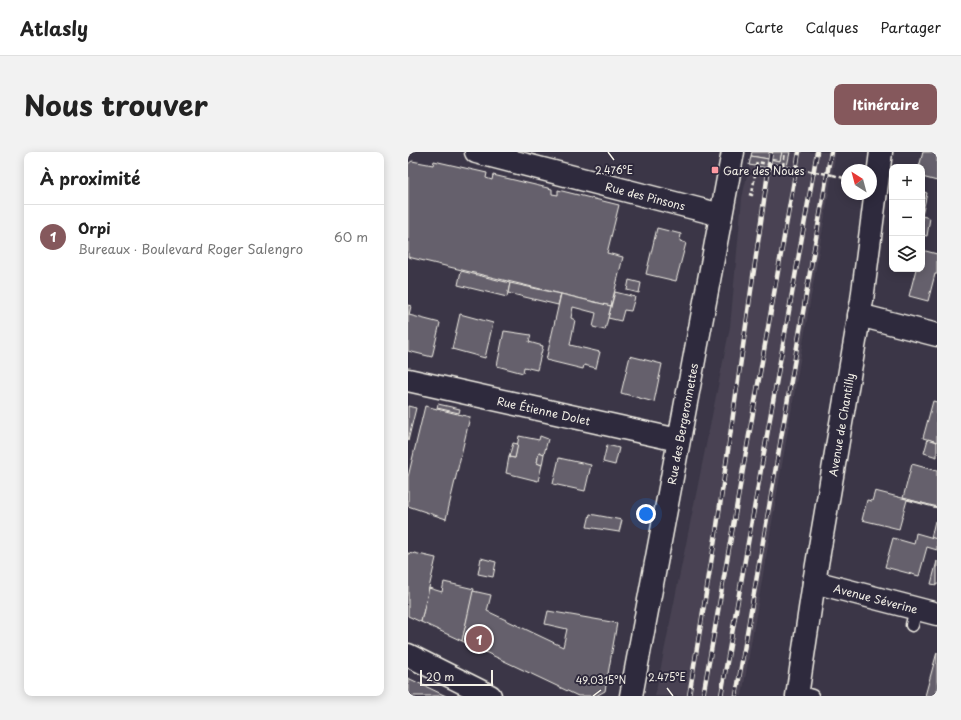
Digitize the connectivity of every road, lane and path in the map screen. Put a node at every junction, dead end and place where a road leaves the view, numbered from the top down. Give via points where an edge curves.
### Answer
1 (476, 152) edge
2 (733, 152) edge
3 (786, 152) edge
4 (880, 152) edge
5 (783, 166) junction
6 (841, 177) edge
7 (752, 195) dead end
8 (722, 216) junction
9 (859, 315) junction
10 (937, 335) edge
11 (408, 380) edge
12 (678, 440) junction
13 (814, 582) junction
14 (922, 616) edge
15 (408, 655) edge
16 (802, 695) edge
17 (490, 696) edge
18 (631, 696) edge

1 - 8 street, Rue des Pinsons
2 - 8 street, Rue des Bergeronnettes
3 - 5 path
4 - 9 street, Avenue de Chantilly
5 - 6 path, bridge
5 - 7 path, bridge via 757,162
8 - 12 street, Rue des Bergeronnettes
9 - 10 street
9 - 13 street, Avenue de Chantilly
11 - 12 street, Rue Étienne Dolet
12 - 18 street, Rue des Bergeronnettes
13 - 14 street, Avenue Séverine
13 - 16 street, Avenue de Chantilly
15 - 17 street

